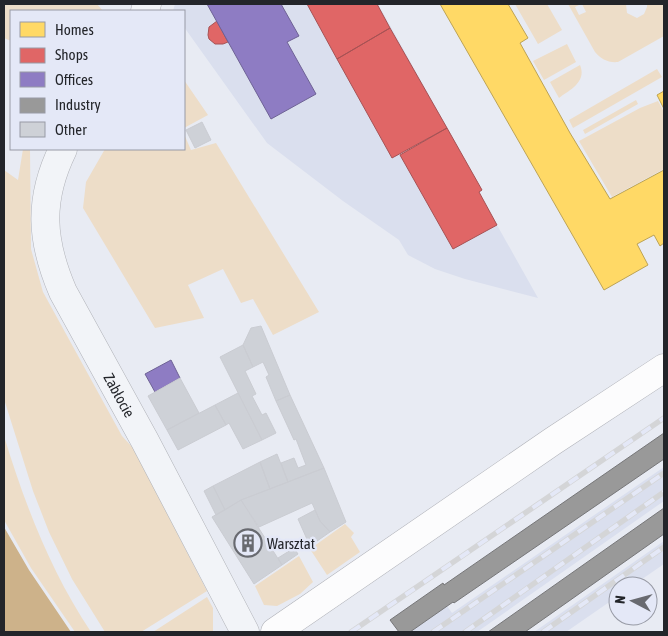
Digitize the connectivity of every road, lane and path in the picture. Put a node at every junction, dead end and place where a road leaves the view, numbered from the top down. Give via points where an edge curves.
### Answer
1 (63, 150) edge
2 (664, 368) edge
3 (245, 632) edge
4 (275, 632) edge

1 - 3 street, Zabłocie via 50,180 45,214 48,252 54,272
2 - 4 street

